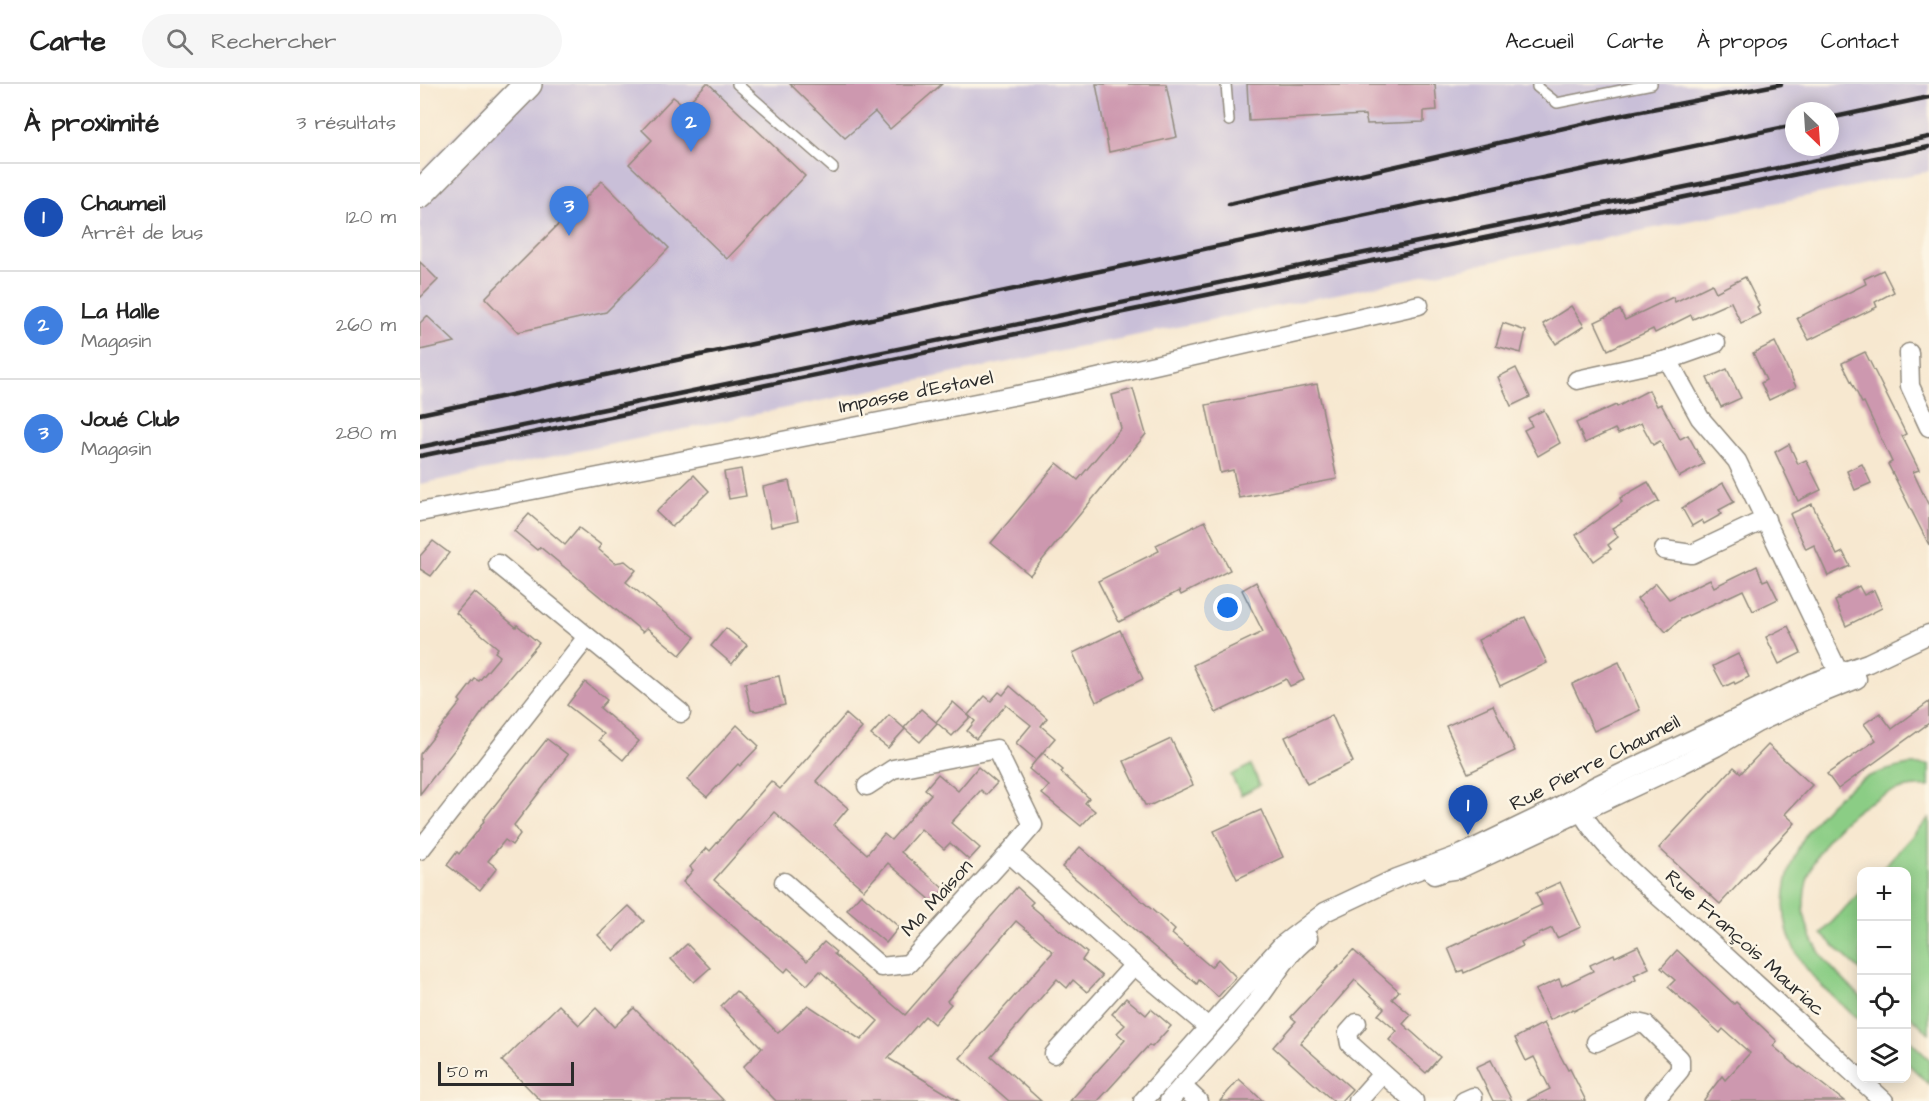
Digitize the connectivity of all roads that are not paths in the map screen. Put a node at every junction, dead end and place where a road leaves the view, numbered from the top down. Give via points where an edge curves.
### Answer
1 (737, 84) edge
2 (1226, 84) edge
3 (1537, 84) edge
4 (1652, 84) edge
5 (519, 89) edge
6 (1229, 121) dead end
7 (833, 168) dead end
8 (420, 194) edge
9 (1419, 305) dead end
10 (1716, 343) dead end
11 (1909, 353) dead end
12 (1668, 360) junction
13 (1576, 381) dead end
14 (1929, 427) edge
15 (420, 512) edge
16 (1766, 519) junction
17 (1664, 550) dead end
18 (498, 564) dead end
19 (1929, 634) edge
20 (587, 637) junction
21 (1929, 646) edge
22 (1839, 674) junction
23 (681, 713) dead end
24 (867, 786) dead end
25 (1578, 805) junction
26 (420, 850) edge
27 (1009, 853) junction
28 (784, 882) dead end
29 (1134, 965) junction
30 (1357, 1023) dead end
31 (1208, 1028) junction
32 (1596, 1042) dead end
33 (1054, 1054) dead end
34 (1209, 1055) junction
35 (1382, 1074) junction
36 (1182, 1086) junction
37 (1148, 1096) edge
38 (1169, 1101) edge
39 (1198, 1101) edge
40 (1358, 1101) edge
41 (1414, 1101) edge
42 (1654, 1101) edge
43 (1884, 1101) edge

1 - 7 lane
2 - 6 lane
3 - 4 lane via 1557,103
5 - 8 main road
9 - 15 street, Impasse d'Estavel via 1058,387
10 - 12 street
11 - 14 street via 1910,386
12 - 13 street
12 - 16 street via 1700,418 1737,461
16 - 17 street via 1692,554
16 - 22 street
18 - 20 street
19 - 22 street, Rue Pierre Chaumeil
20 - 23 street
20 - 26 street
21 - 25 street, Rue Pierre Chaumeil via 1757,723 1716,747
22 - 25 street, Rue Pierre Chaumeil via 1727,722
24 - 27 street, Ma Maison via 893,769 996,749 1033,825
25 - 31 street, Rue Pierre Chaumeil via 1395,879 1318,917 1282,945
25 - 34 street, Rue Pierre Chaumeil via 1459,869 1401,888 1324,926 1298,946
25 - 43 street, Rue François Mauriac via 1597,835 1639,876
27 - 28 street, Ma Maison via 908,964 881,967
27 - 29 street
29 - 31 street
29 - 33 street
30 - 35 street via 1348,1033 1350,1044
31 - 34 street
31 - 37 street, Rue Pierre Chaumeil
32 - 42 street via 1637,1023 1646,1025 1680,1059 1680,1070
34 - 36 street, Rue Pierre Chaumeil
35 - 40 street
35 - 41 street
36 - 37 street
36 - 38 street, Rue Pierre Chaumeil
36 - 39 street

